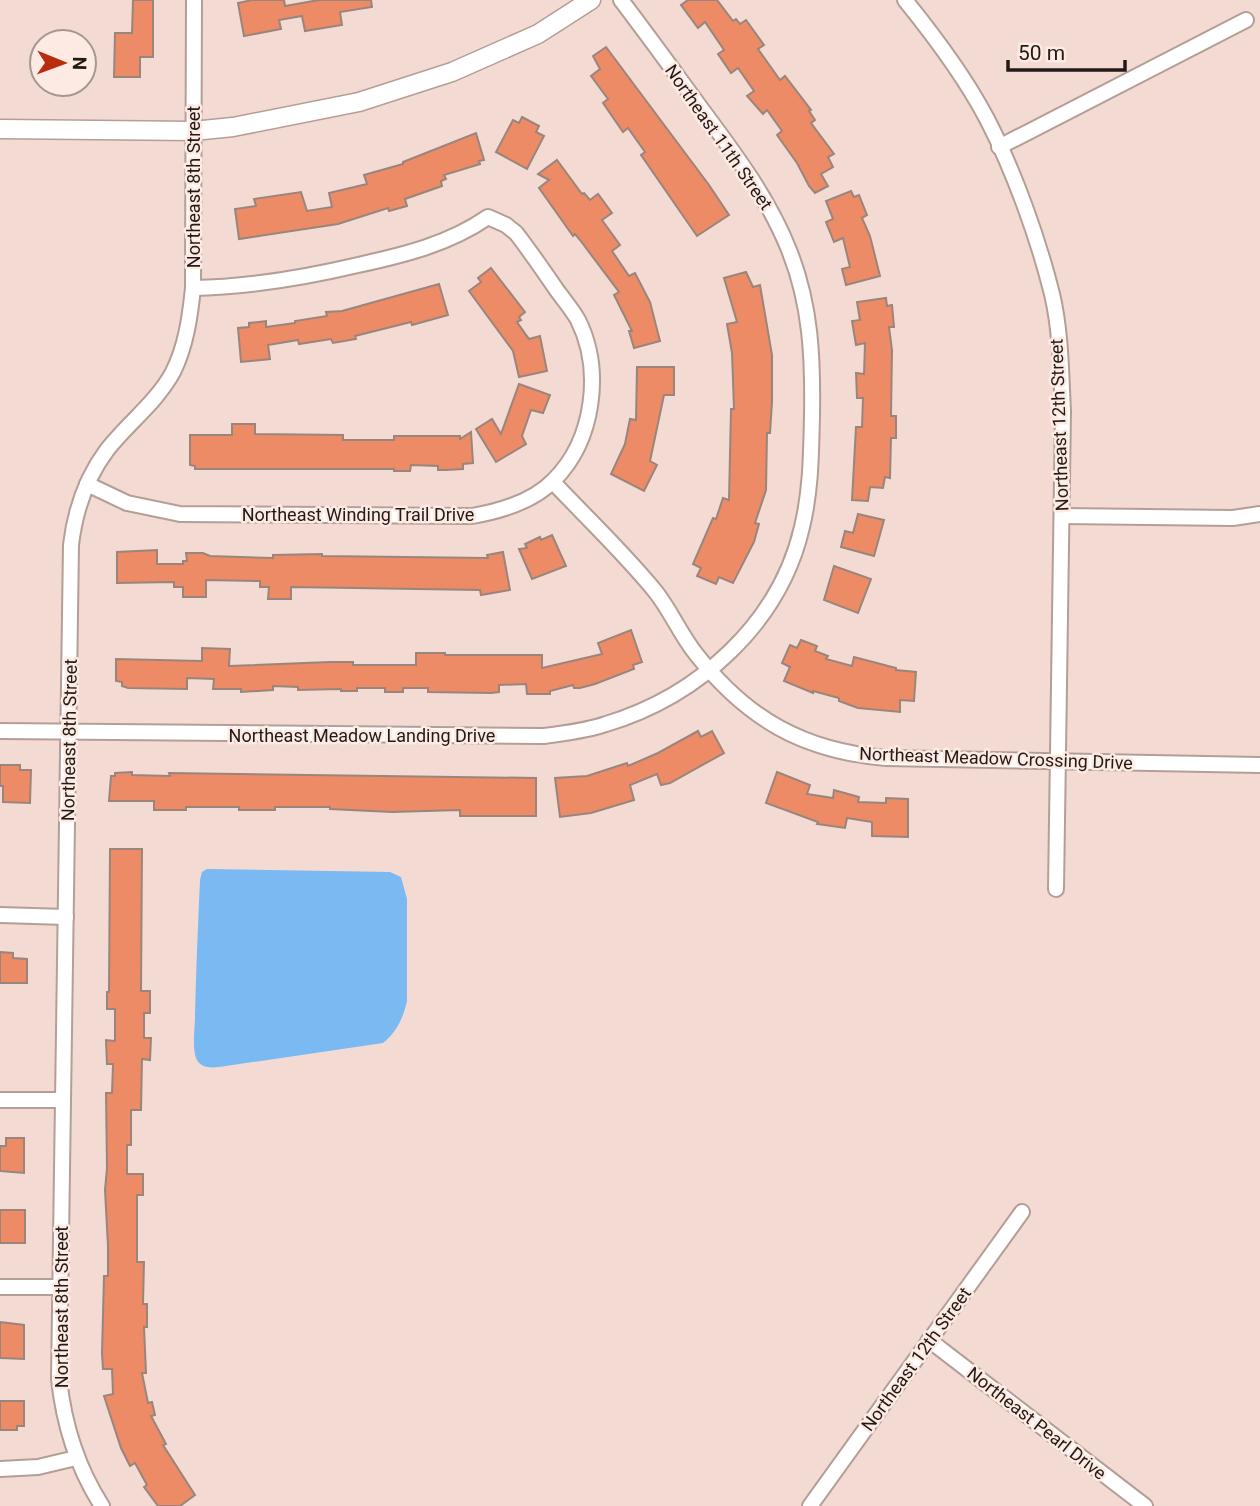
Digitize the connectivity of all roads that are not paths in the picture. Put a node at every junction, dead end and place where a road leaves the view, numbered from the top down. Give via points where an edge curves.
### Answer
1 (194, 0) edge
2 (591, 0) edge
3 (621, 0) edge
4 (905, 0) edge
5 (1246, 20) dead end
6 (0, 129) edge
7 (192, 131) junction
8 (999, 147) junction
9 (193, 288) junction
10 (553, 482) junction
11 (87, 484) junction
12 (1260, 514) edge
13 (1062, 516) junction
14 (710, 671) junction
15 (0, 731) edge
16 (69, 733) junction
17 (1059, 761) junction
18 (1260, 765) edge
19 (1056, 889) dead end
20 (0, 915) edge
21 (66, 917) junction
22 (0, 1100) edge
23 (63, 1100) junction
24 (1022, 1212) dead end
25 (0, 1287) edge
26 (60, 1287) junction
27 (929, 1340) junction
28 (76, 1458) junction
29 (0, 1469) edge
30 (102, 1506) edge
31 (810, 1506) edge
32 (1145, 1506) edge

1 - 7 street, Northeast 8th Street
2 - 7 street via 538,34 452,72 359,102
3 - 14 street, Northeast 11th Street via 763,196 800,279 812,341 811,470 802,530 765,611 738,646
4 - 8 street, Northeast 12th Street via 952,63
5 - 8 street
6 - 7 street
7 - 9 street, Northeast 8th Street
8 - 13 street, Northeast 12th Street via 1035,234 1053,297 1063,411
9 - 10 street, Northeast Winding Trail Drive via 288,280 398,256 468,231 488,217 506,225 522,240 578,320 588,348 592,380 584,432
9 - 11 street, Northeast 8th Street via 190,320 173,371 145,411 107,449
10 - 11 street, Northeast Winding Trail Drive via 501,511 444,517 180,514 127,503
10 - 14 street, Northeast Meadow Crossing Drive via 656,593
11 - 16 street, Northeast 8th Street via 71,545
12 - 13 street via 1233,518
13 - 17 street, Northeast 12th Street
14 - 16 street, Northeast Meadow Landing Drive via 661,701 609,724 544,736
14 - 17 street, Northeast Meadow Crossing Drive via 763,720 843,751 886,758
15 - 16 street, Northeast Meadow Landing Drive
16 - 21 street, Northeast 8th Street
17 - 18 street, Northeast Meadow Crossing Drive
17 - 19 street, Northeast 12th Street
20 - 21 street
21 - 23 street, Northeast 8th Street
22 - 23 street
23 - 26 street, Northeast 8th Street
24 - 27 street, Northeast 12th Street
25 - 26 street
26 - 28 street, Northeast 8th Street via 59,1379
27 - 31 street, Northeast 12th Street
27 - 32 street, Northeast Pearl Drive
28 - 29 street
28 - 30 street, Northeast 8th Street

